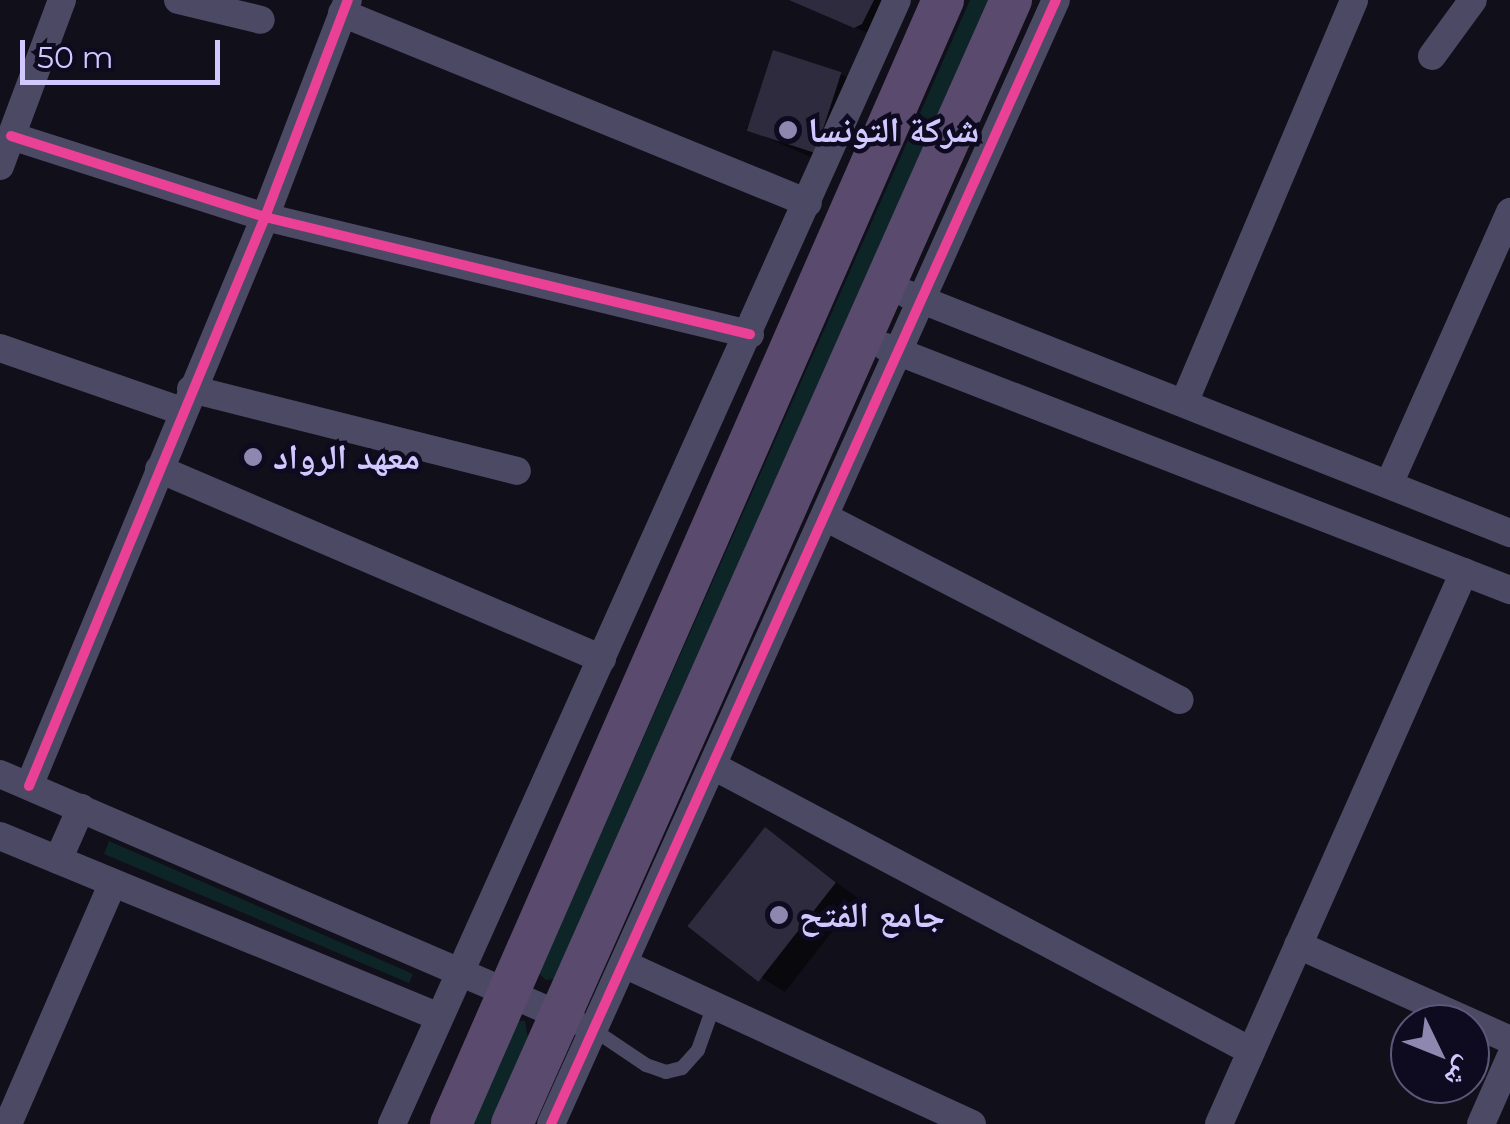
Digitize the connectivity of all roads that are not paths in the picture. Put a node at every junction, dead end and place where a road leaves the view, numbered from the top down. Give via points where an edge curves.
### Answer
1 (62, 0) edge
2 (178, 0) edge
3 (896, 0) edge
4 (943, 0) edge
5 (1011, 0) edge
6 (1056, 0) edge
7 (1354, 0) edge
8 (1473, 0) edge
9 (345, 7) edge
10 (261, 20) dead end
11 (1432, 56) dead end
12 (0, 84) edge
13 (26, 96) junction
14 (11, 136) junction
15 (0, 166) edge
16 (808, 203) junction
17 (1510, 212) edge
18 (266, 217) junction
19 (904, 292) junction
20 (750, 334) junction
21 (880, 345) junction
22 (0, 348) edge
23 (186, 400) junction
24 (1184, 403) junction
25 (159, 469) junction
26 (518, 471) dead end
27 (1388, 484) junction
28 (825, 517) junction
29 (1508, 527) edge
30 (1464, 572) junction
31 (1510, 590) edge
32 (602, 659) junction
33 (1180, 700) dead end
34 (713, 766) junction
35 (0, 774) edge
36 (29, 786) junction
37 (81, 808) junction
38 (0, 836) edge
39 (58, 860) junction
40 (114, 883) junction
41 (1298, 945) junction
42 (624, 964) junction
43 (458, 974) junction
44 (508, 995) junction
45 (714, 1005) junction
46 (439, 1017) junction
47 (577, 1023) junction
48 (1510, 1040) edge
49 (1251, 1050) junction
50 (1510, 1058) edge
51 (8, 1124) edge
52 (392, 1124) edge
53 (451, 1124) edge
54 (512, 1124) edge
55 (551, 1124) edge
56 (972, 1124) edge
57 (1218, 1124) edge
58 (1481, 1124) edge

1 - 13 street
2 - 10 street
3 - 16 street
4 - 44 main road
5 - 19 main road
6 - 19 street
7 - 24 street
8 - 11 street
9 - 16 street
9 - 18 street
12 - 13 street
13 - 14 street
14 - 15 street
14 - 18 street
16 - 20 street
17 - 27 street
18 - 20 street
18 - 23 street
19 - 21 main road
19 - 24 street
20 - 32 street
21 - 28 street
21 - 30 street
21 - 47 main road
22 - 23 street
23 - 25 street
23 - 26 street
24 - 27 street
25 - 32 street
25 - 36 street
27 - 29 street
28 - 33 street
28 - 34 street
30 - 31 street
30 - 41 street
32 - 43 street
34 - 42 street
34 - 49 street
35 - 36 street
36 - 37 street
37 - 39 street
37 - 43 street
38 - 39 street
39 - 40 street
40 - 46 street
40 - 51 street
41 - 48 street
41 - 49 street
42 - 45 street
42 - 47 street
43 - 44 street
43 - 46 street
44 - 47 street
44 - 53 main road
45 - 47 lane via 698,1050 682,1068 666,1072
45 - 56 street
46 - 52 street
47 - 54 main road
47 - 55 street
49 - 57 street
50 - 58 street

